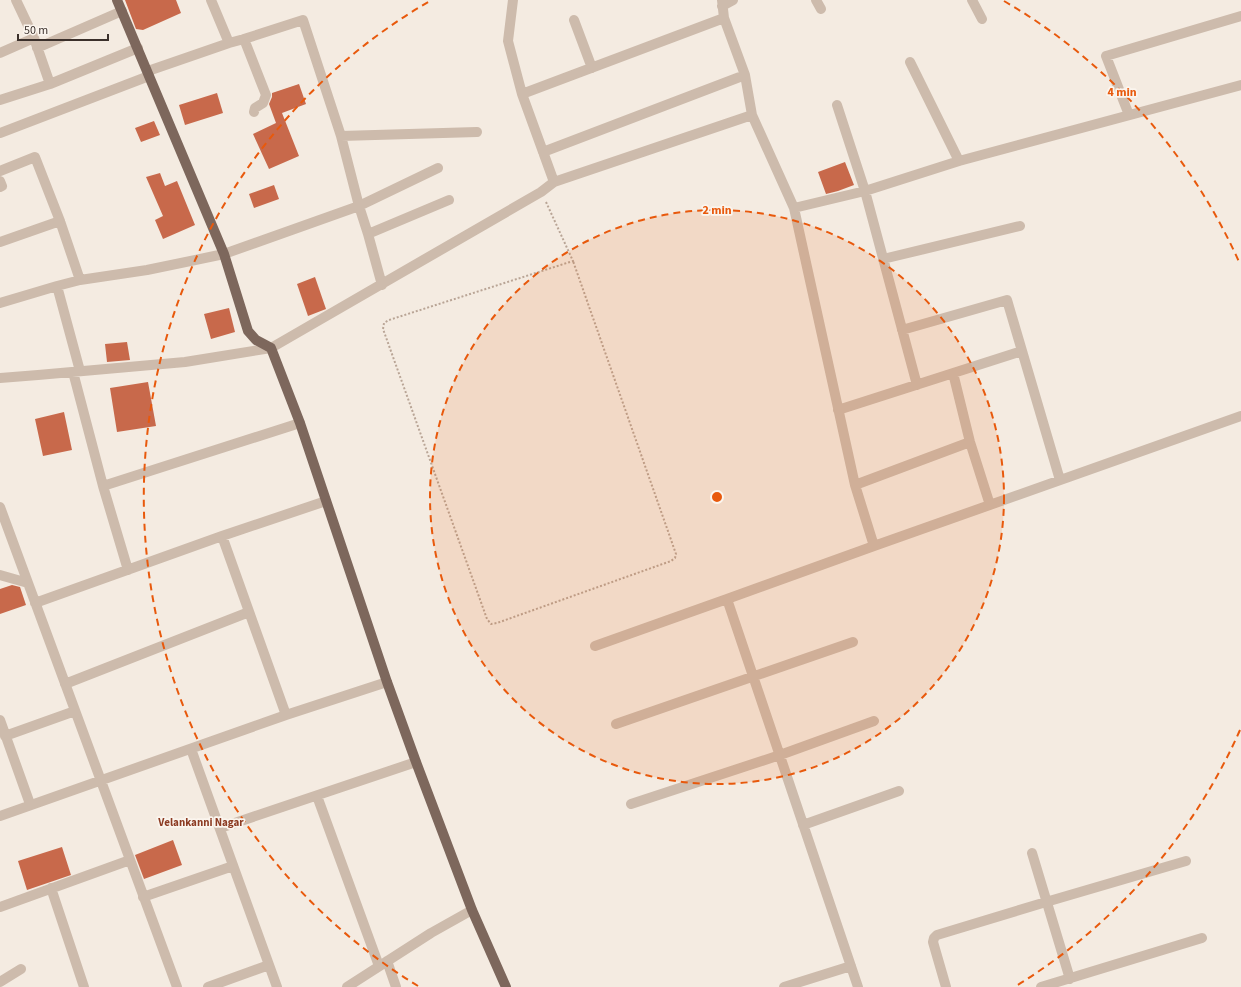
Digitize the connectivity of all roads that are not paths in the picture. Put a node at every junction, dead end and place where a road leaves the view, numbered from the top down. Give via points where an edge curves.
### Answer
1 (16, 0) edge
2 (117, 0) edge
3 (211, 0) edge
4 (514, 0) edge
5 (733, 0) edge
6 (816, 0) edge
7 (972, 0) edge
8 (722, 3) edge
9 (821, 9) dead end
10 (122, 11) junction
11 (1241, 16) edge
12 (724, 18) junction
13 (982, 19) dead end
14 (574, 20) dead end
15 (34, 38) junction
16 (244, 39) junction
17 (229, 43) junction
18 (37, 48) junction
19 (138, 48) junction
20 (0, 52) edge
21 (910, 62) dead end
22 (592, 68) junction
23 (148, 74) junction
24 (745, 75) junction
25 (50, 84) junction
26 (1241, 85) edge
27 (522, 94) junction
28 (0, 99) edge
29 (837, 105) dead end
30 (254, 112) dead end
31 (752, 115) junction
32 (1129, 115) junction
33 (0, 132) edge
34 (477, 132) dead end
35 (341, 136) junction
36 (543, 152) junction
37 (959, 161) junction
38 (438, 168) dead end
39 (0, 171) edge
40 (0, 181) edge
41 (554, 182) junction
42 (0, 187) edge
43 (865, 191) junction
44 (449, 200) dead end
45 (359, 206) junction
46 (794, 208) junction
47 (60, 221) junction
48 (1020, 226) dead end
49 (368, 234) junction
50 (0, 242) edge
51 (224, 254) junction
52 (883, 259) junction
53 (80, 280) junction
54 (382, 285) junction
55 (57, 286) junction
56 (0, 303) edge
57 (902, 330) junction
58 (271, 348) junction
59 (1022, 351) junction
60 (76, 372) junction
61 (953, 373) junction
62 (0, 378) edge
63 (917, 385) junction
64 (838, 410) junction
65 (1241, 416) edge
66 (300, 423) junction
67 (970, 442) junction
68 (1060, 480) junction
69 (855, 485) junction
70 (103, 486) junction
71 (326, 501) junction
72 (990, 505) junction
73 (0, 507) edge
74 (222, 536) junction
75 (874, 546) junction
76 (128, 570) junction
77 (0, 575) edge
78 (28, 583) junction
79 (727, 598) junction
80 (35, 603) junction
81 (249, 612) junction
82 (853, 642) dead end
83 (594, 646) dead end
84 (754, 677) junction
85 (387, 682) junction
86 (65, 684) junction
87 (75, 710) junction
88 (286, 715) junction
89 (0, 720) edge
90 (874, 721) dead end
91 (616, 724) dead end
92 (5, 736) junction
93 (191, 749) junction
94 (780, 755) junction
95 (416, 762) junction
96 (100, 780) junction
97 (899, 791) dead end
98 (317, 796) junction
99 (30, 804) junction
100 (631, 804) dead end
101 (0, 816) edge
102 (803, 825) junction
103 (220, 828) junction
104 (1032, 853) dead end
105 (130, 860) junction
106 (1186, 861) dead end
107 (234, 866) junction
108 (50, 888) junction
109 (143, 897) junction
110 (1046, 902) junction
111 (0, 907) edge
112 (472, 910) junction
113 (1202, 938) dead end
114 (383, 963) junction
115 (269, 965) junction
116 (851, 966) junction
117 (20, 969) dead end
118 (1070, 978) junction
119 (0, 982) edge
120 (84, 987) edge
121 (176, 987) edge
122 (208, 987) edge
123 (277, 987) edge
124 (347, 987) edge
125 (396, 987) edge
126 (506, 987) edge
127 (784, 987) edge
128 (858, 987) edge
129 (946, 987) edge
130 (1041, 987) edge

1 - 15 street
2 - 10 main road
3 - 17 street
4 - 27 street via 508,41
5 - 8 street
6 - 9 street
7 - 13 street
8 - 12 street
10 - 18 street
10 - 19 main road
11 - 32 street via 1106,56
12 - 22 street
12 - 24 street
14 - 22 street
15 - 18 street
15 - 20 street
16 - 17 street
16 - 30 street via 266,95 263,103 255,108
16 - 35 street via 303,20
17 - 23 street
18 - 25 street
19 - 23 main road
19 - 25 street
21 - 37 street
22 - 27 street
23 - 33 street
23 - 51 main road
24 - 31 street
24 - 36 street
25 - 28 street
26 - 32 street
27 - 36 street
29 - 43 street
31 - 41 street
31 - 46 street
32 - 37 street
34 - 35 street
35 - 45 street
36 - 41 street
37 - 43 street
38 - 45 street
39 - 47 street via 35,157
40 - 42 street
41 - 54 street
43 - 46 street
43 - 52 street
44 - 49 street
45 - 49 street
45 - 51 street
46 - 64 street
47 - 50 street
47 - 53 street
48 - 52 street
49 - 54 street
51 - 53 street via 148,270
51 - 58 main road via 248,331 256,340
52 - 57 street
53 - 55 street
54 - 58 street
55 - 56 street
55 - 60 street
57 - 59 street via 1007,300
57 - 63 street
58 - 60 street via 185,362
58 - 66 main road
59 - 61 street
59 - 68 street
60 - 62 street
60 - 70 street
61 - 63 street
61 - 67 street
63 - 64 street
64 - 69 street
65 - 68 street
66 - 70 street
66 - 71 main road
67 - 69 street
67 - 72 street
68 - 72 street
69 - 75 street
70 - 76 street
71 - 74 street
71 - 85 main road
72 - 75 street
73 - 78 street
74 - 76 street
74 - 81 street
75 - 79 street
76 - 80 street
77 - 78 street
78 - 80 street
79 - 83 street
79 - 84 street
80 - 86 street
81 - 86 street
81 - 88 street
82 - 84 street
84 - 91 street
84 - 94 street
85 - 88 street
85 - 95 main road
86 - 87 street
87 - 92 street
87 - 96 street
88 - 93 street
89 - 92 street
90 - 94 street
92 - 99 street
93 - 96 street
93 - 103 street
94 - 100 street
94 - 102 street
95 - 98 street
95 - 112 main road
96 - 99 street
96 - 105 street
97 - 102 street
98 - 103 street
98 - 114 street
99 - 101 street
102 - 116 street
103 - 107 street
104 - 110 street
105 - 108 street
105 - 109 street
106 - 110 street
107 - 109 street
107 - 115 street
108 - 111 street
108 - 120 street
109 - 121 street
110 - 118 street
110 - 129 street via 937,935 933,942
112 - 114 street
112 - 126 main road
113 - 118 street
114 - 124 street
114 - 125 street
115 - 122 street
115 - 123 street
116 - 127 street
116 - 128 street
117 - 119 street
118 - 130 street

